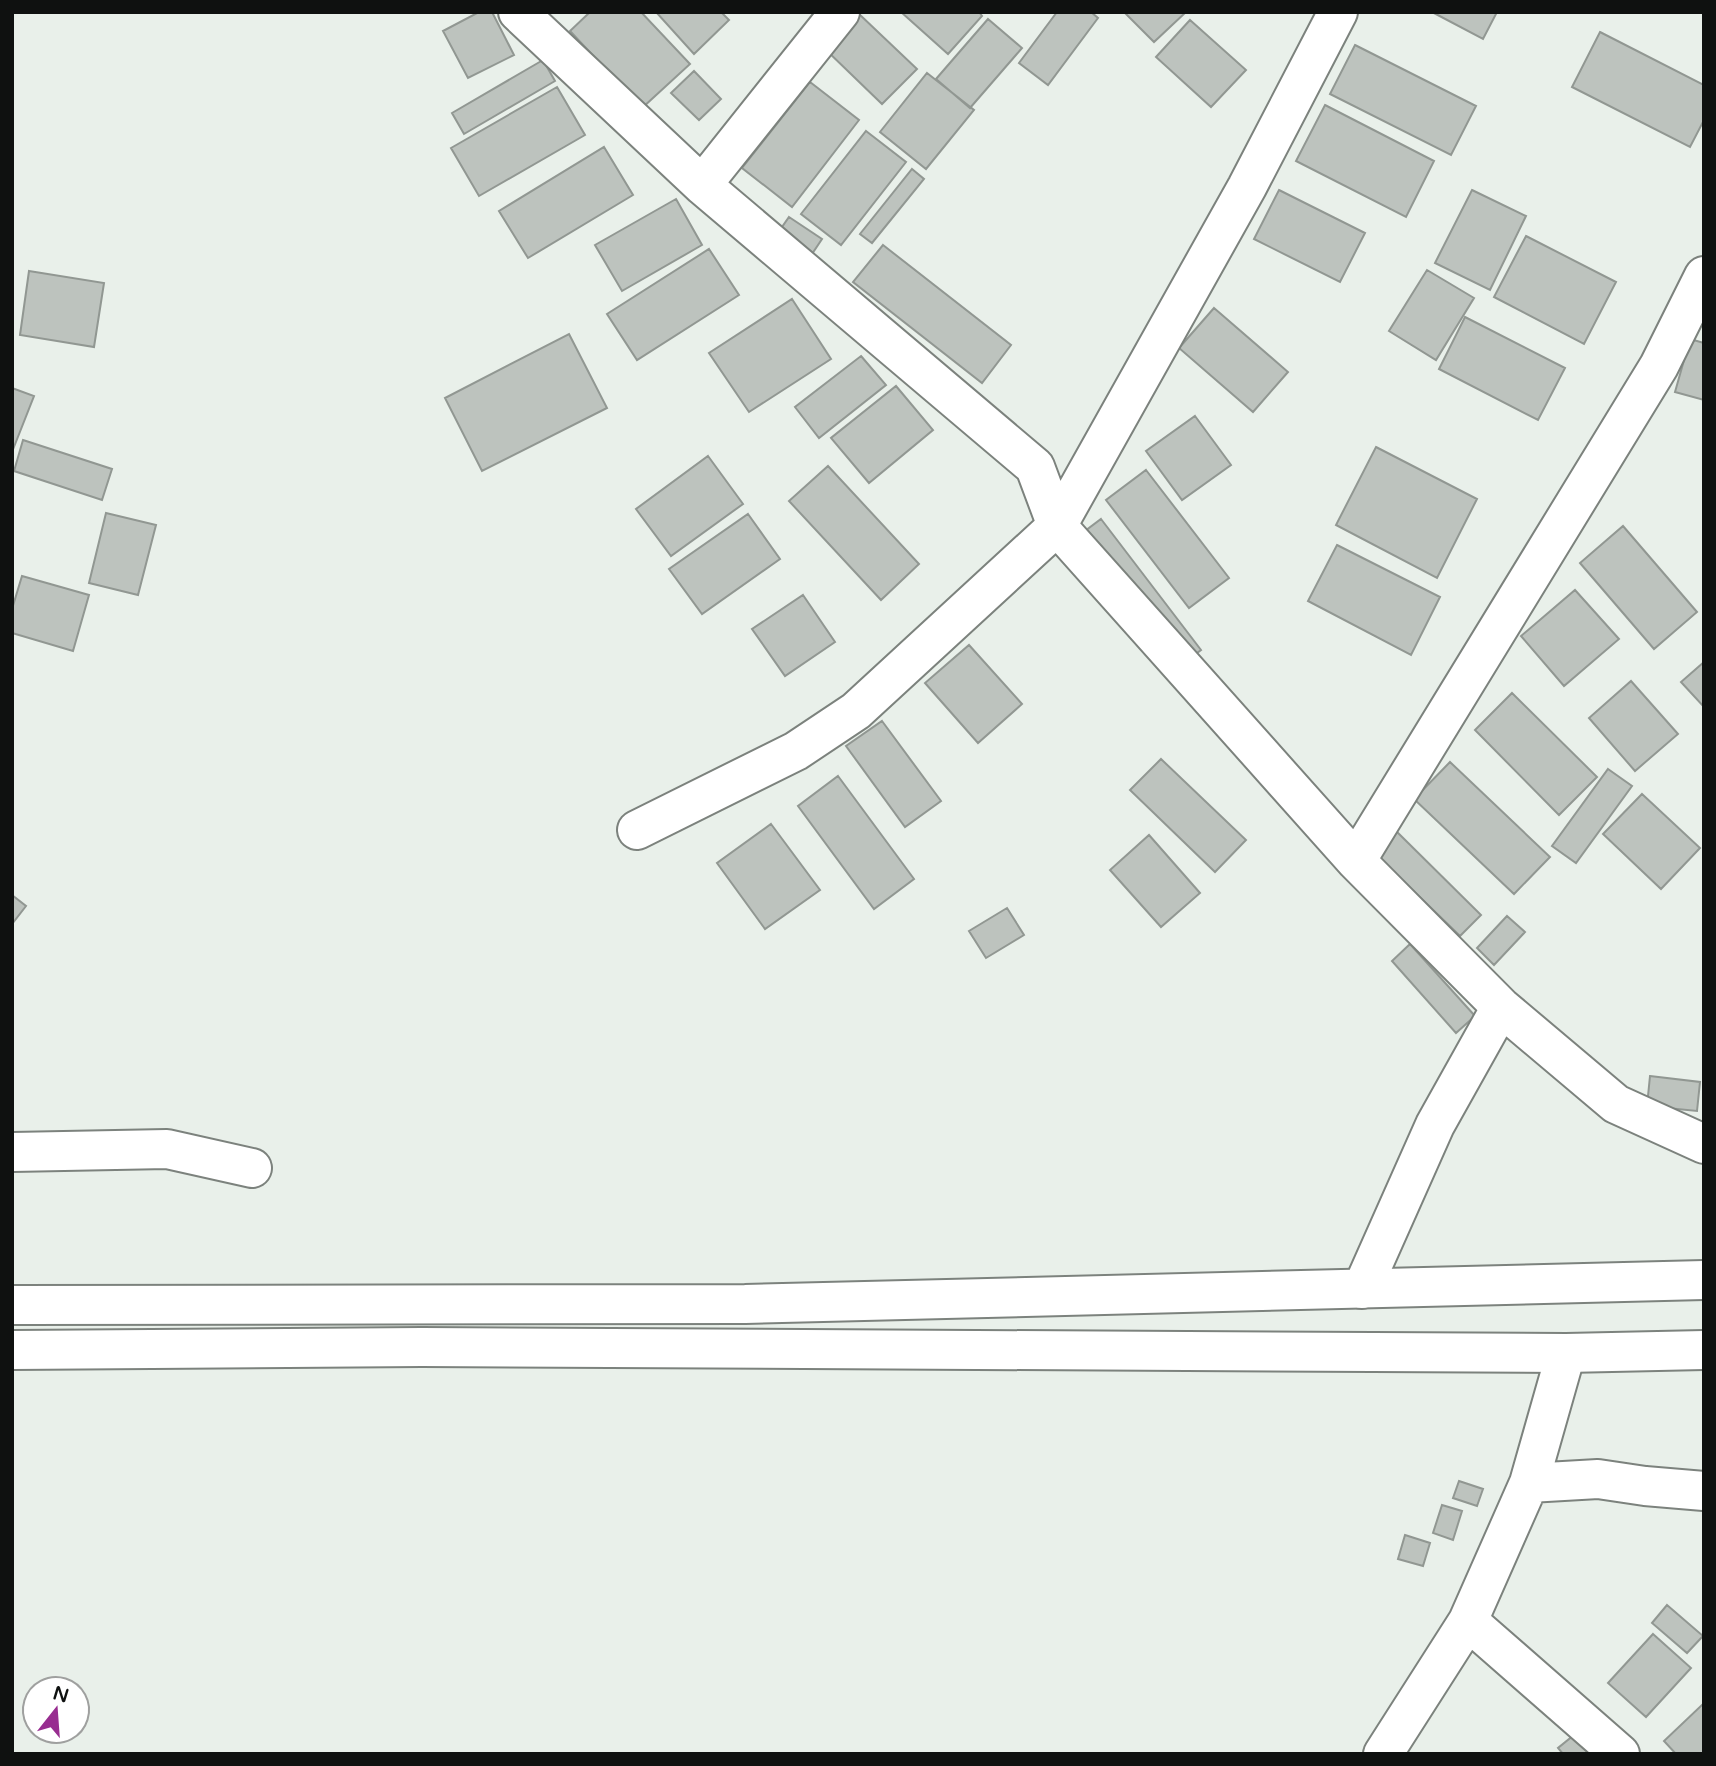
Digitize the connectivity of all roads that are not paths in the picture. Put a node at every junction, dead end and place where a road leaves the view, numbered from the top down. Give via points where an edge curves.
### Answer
1 (518, 12) edge
2 (840, 12) edge
3 (1338, 12) edge
4 (702, 185) junction
5 (1704, 276) edge
6 (1057, 526) junction
7 (637, 830) dead end
8 (1356, 861) junction
9 (1501, 1007) junction
10 (1704, 1144) edge
11 (12, 1152) edge
12 (252, 1168) dead end
13 (1704, 1280) edge
14 (1362, 1289) junction
15 (745, 1304) junction
16 (12, 1305) edge
17 (746, 1349) junction
18 (12, 1350) edge
19 (1704, 1350) edge
20 (1566, 1353) junction
21 (1528, 1483) junction
22 (1704, 1492) edge
23 (1468, 1621) junction
24 (1383, 1754) edge
25 (1620, 1754) edge

1 - 4 main road
2 - 4 main road
3 - 6 main road via 1247,187
4 - 6 main road via 1035,467
5 - 8 main road via 1658,366
6 - 7 main road via 856,711 796,751
6 - 8 main road
8 - 9 main road
9 - 10 main road via 1616,1104
9 - 14 main road via 1436,1125
11 - 12 main road via 167,1149
13 - 14 main road
14 - 15 main road
15 - 16 main road
15 - 17 main road
17 - 18 main road
17 - 20 main road
19 - 20 main road
20 - 21 main road
21 - 22 main road via 1598,1479
21 - 23 main road
23 - 24 main road
23 - 25 main road

